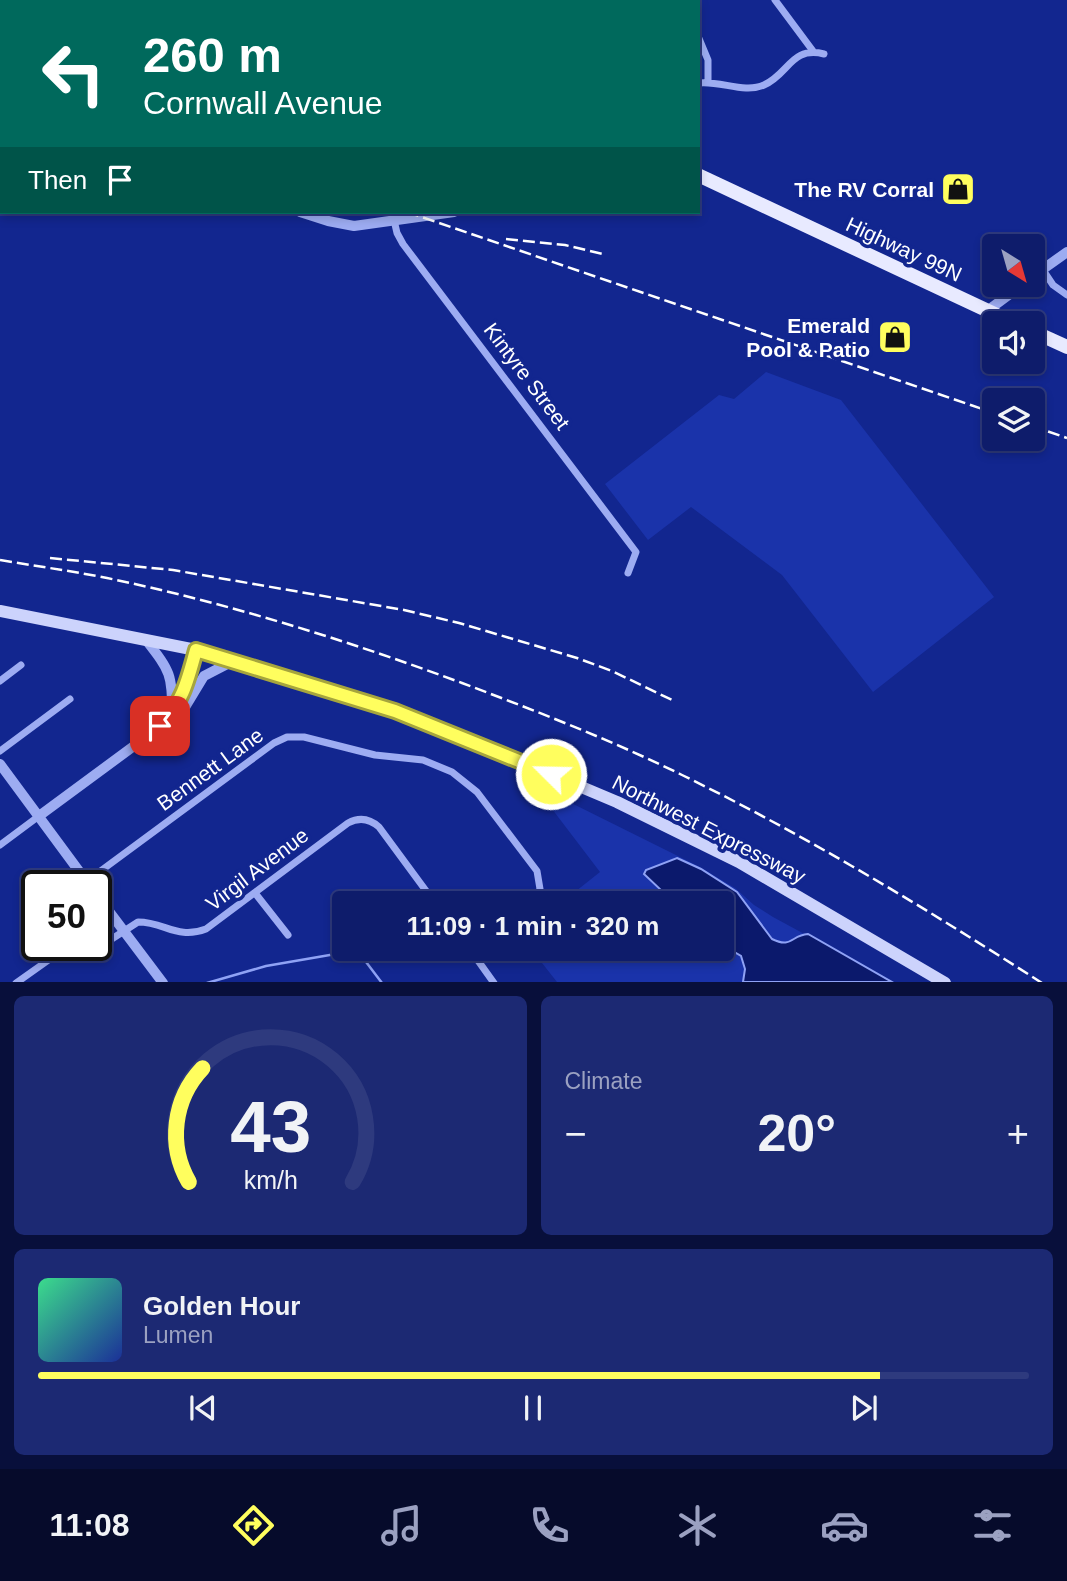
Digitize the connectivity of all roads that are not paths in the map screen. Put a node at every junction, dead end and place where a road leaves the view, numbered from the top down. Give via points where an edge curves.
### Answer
1 (775, 0) edge
2 (700, 41) edge
3 (813, 51) junction
4 (824, 54) dead end
5 (700, 83) edge
6 (708, 83) junction
7 (700, 176) edge
8 (306, 214) edge
9 (439, 214) edge
10 (394, 220) junction
11 (1067, 252) edge
12 (1045, 268) edge
13 (1045, 274) edge
14 (1067, 295) edge
15 (1004, 298) edge
16 (988, 311) joint
17 (1045, 337) edge
18 (1067, 347) edge
19 (628, 573) dead end
20 (0, 611) edge
21 (146, 640) junction
22 (196, 650) junction
23 (233, 661) junction
24 (21, 665) dead end
25 (0, 681) edge
26 (70, 699) dead end
27 (172, 715) junction
28 (0, 751) edge
29 (0, 764) edge
30 (39, 816) junction
31 (0, 845) edge
32 (79, 870) edge
33 (106, 870) edge
34 (426, 891) edge
35 (539, 891) edge
36 (255, 892) junction
37 (112, 915) edge
38 (124, 931) junction
39 (288, 935) dead end
40 (480, 961) edge
41 (16, 982) edge
42 (163, 982) edge
43 (494, 982) edge
44 (945, 982) edge

1 - 3 street
2 - 6 street via 708,60
3 - 4 street
3 - 6 street via 797,57 760,87
5 - 6 street
7 - 16 main road, Highway 99N
8 - 10 street via 354,226
9 - 10 street
10 - 19 street, Kintyre Street via 404,244 636,552
11 - 12 street
13 - 14 street
15 - 16 street
17 - 18 main road
20 - 21 main road, Northwest Expressway
21 - 22 main road, Northwest Expressway
21 - 27 street via 171,678
22 - 23 main road, Northwest Expressway
22 - 27 street via 183,696
23 - 27 street via 204,676 184,709
23 - 44 main road, Northwest Expressway via 395,711 617,802 739,862
24 - 25 street
26 - 28 street
27 - 30 street
29 - 30 street
30 - 31 street
30 - 32 street
33 - 35 street, Bennett Lane via 274,743 298,736 375,755 423,760 462,778 537,871
34 - 36 street, Virgil Avenue via 379,827 366,819 348,823
36 - 38 street, Virgil Avenue via 198,932 181,934 142,922
36 - 39 street
37 - 38 street
38 - 41 street, Virgil Avenue via 104,944 64,949
38 - 42 street
40 - 43 street

